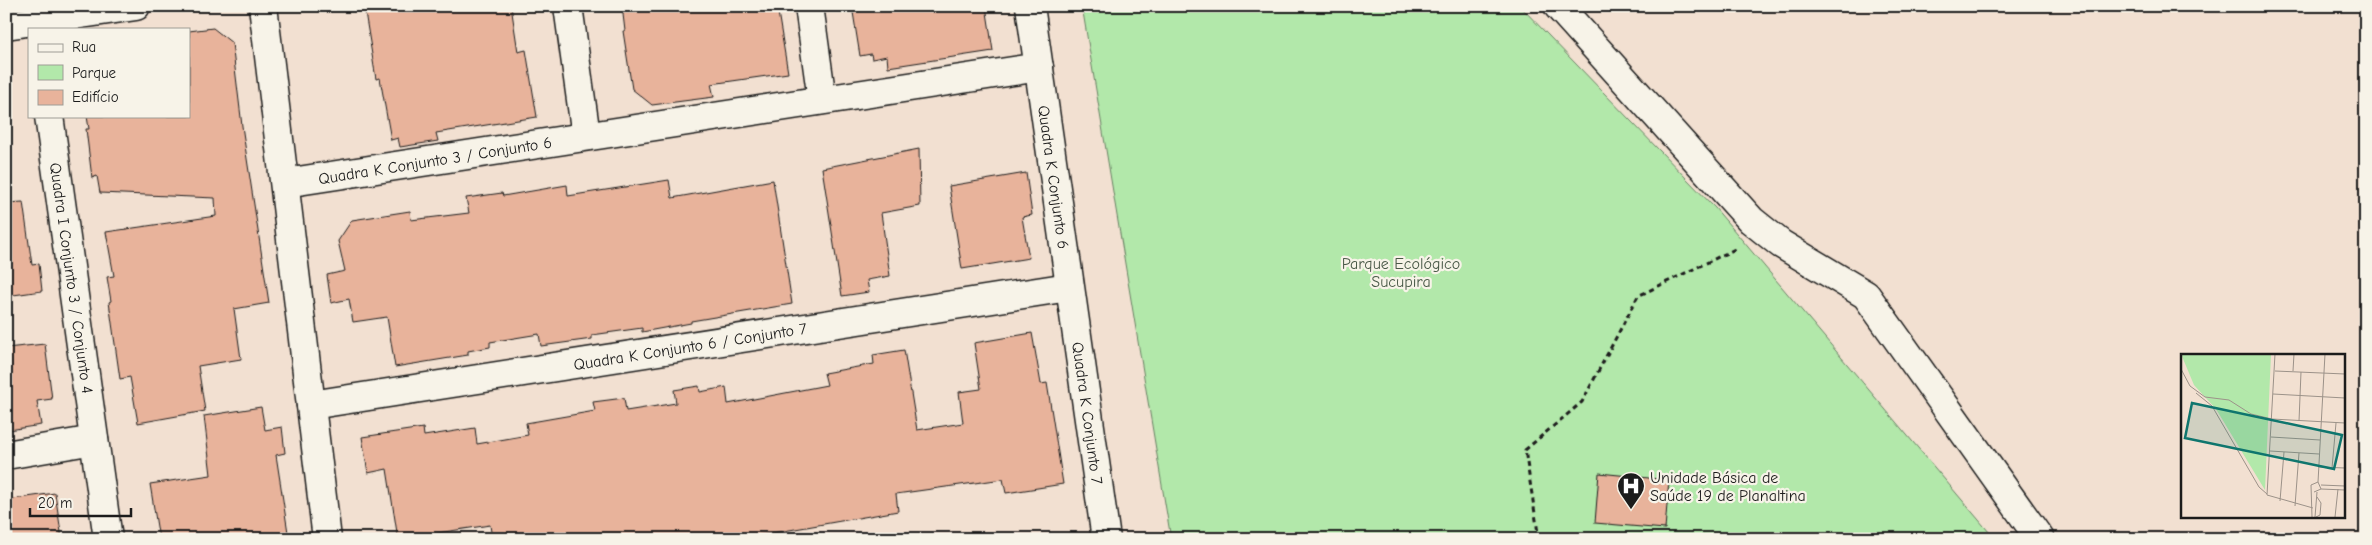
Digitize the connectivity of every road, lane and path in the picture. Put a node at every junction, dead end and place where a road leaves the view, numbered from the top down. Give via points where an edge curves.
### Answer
1 (136, 6) edge
2 (263, 6) edge
3 (568, 6) edge
4 (810, 6) edge
5 (1030, 6) edge
6 (1558, 6) edge
7 (6, 25) edge
8 (37, 25) edge
9 (1039, 67) junction
10 (822, 100) junction
11 (49, 118) edge
12 (586, 136) junction
13 (285, 183) junction
14 (1767, 233) junction
15 (1070, 287) junction
16 (311, 405) junction
17 (94, 440) junction
18 (6, 455) edge
19 (108, 539) edge
20 (327, 539) edge
21 (1106, 539) edge
22 (1539, 539) edge
23 (2040, 539) edge

1 - 8 street
2 - 13 street
3 - 12 street
4 - 10 street
5 - 9 street, Quadra K Conjunto 6
6 - 14 street via 1751,220
7 - 8 street
9 - 10 street, Quadra K Conjunto 3 / Conjunto 6
9 - 15 street, Quadra K Conjunto 6
10 - 12 street, Quadra K Conjunto 3 / Conjunto 6
11 - 17 street, Quadra I Conjunto 3 / Conjunto 4
12 - 13 street, Quadra K Conjunto 3 / Conjunto 6
13 - 16 street
14 - 22 path via 1638,296 1582,402 1525,450
14 - 23 street via 1866,295
15 - 16 street, Quadra K Conjunto 6 / Conjunto 7
15 - 21 street, Quadra K Conjunto 7
16 - 20 street
17 - 18 street
17 - 19 street, Quadra I Conjunto 3 / Conjunto 4

